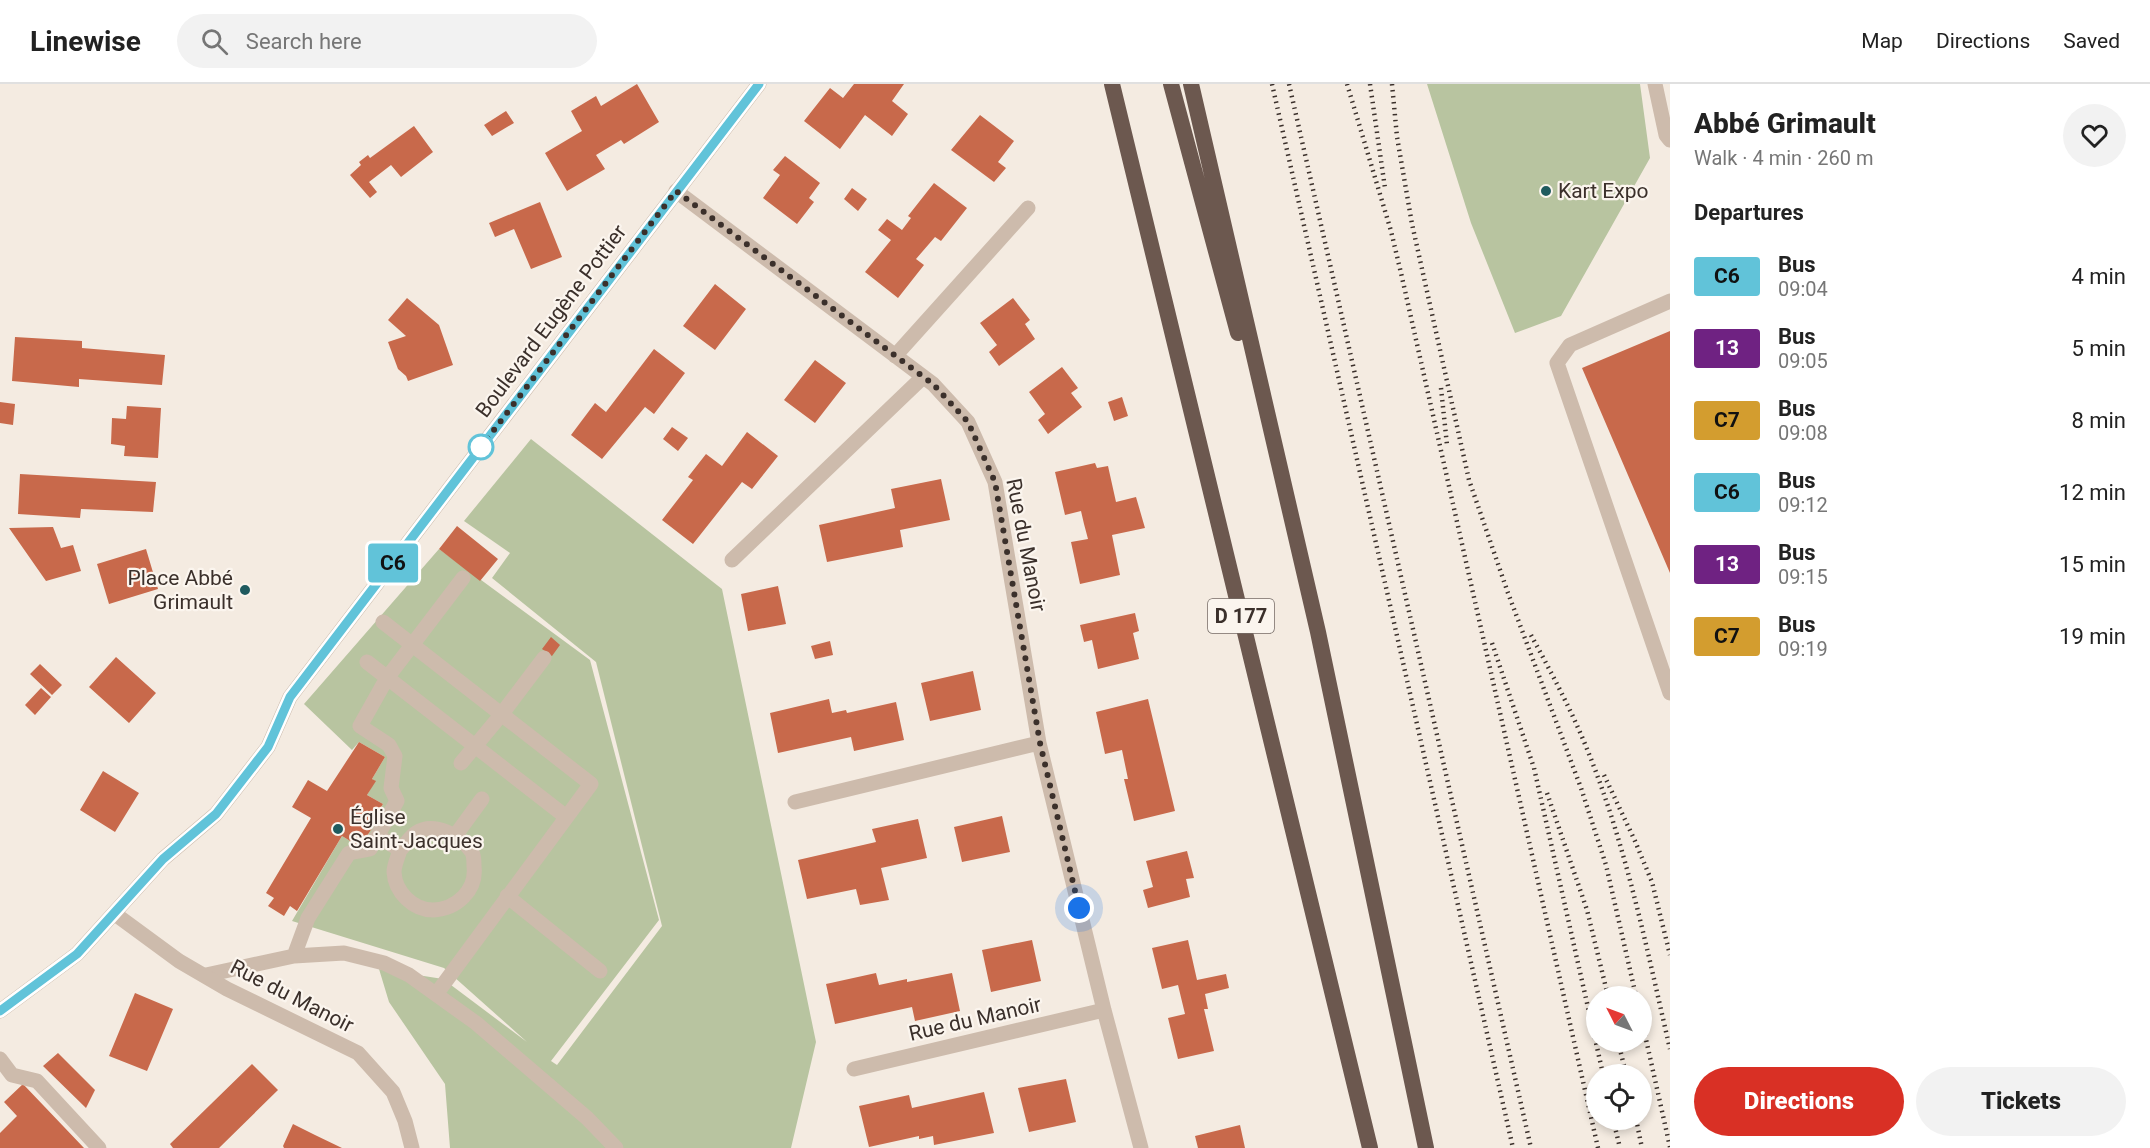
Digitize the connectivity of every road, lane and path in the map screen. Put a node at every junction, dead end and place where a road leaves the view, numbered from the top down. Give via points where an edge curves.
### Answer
1 (759, 84) edge
2 (1112, 84) edge
3 (1171, 84) edge
4 (1191, 84) edge
5 (1655, 84) edge
6 (1670, 140) edge
7 (676, 191) junction
8 (1029, 208) dead end
9 (1670, 301) edge
10 (895, 356) junction
11 (922, 376) junction
12 (732, 560) dead end
13 (463, 578) dead end
14 (382, 622) dead end
15 (1318, 632) junction
16 (411, 645) junction
17 (544, 658) dead end
18 (367, 662) dead end
19 (387, 678) junction
20 (1670, 693) edge
21 (501, 715) junction
22 (1040, 743) junction
23 (475, 745) junction
24 (461, 763) dead end
25 (482, 799) dead end
26 (795, 802) dead end
27 (565, 816) junction
28 (378, 836) junction
29 (455, 836) junction
30 (400, 850) junction
31 (507, 896) junction
32 (115, 914) junction
33 (294, 956) junction
34 (600, 971) dead end
35 (206, 975) junction
36 (437, 993) junction
37 (1104, 1010) junction
38 (0, 1011) edge
39 (0, 1059) edge
40 (854, 1069) dead end
41 (99, 1148) edge
42 (412, 1148) edge
43 (616, 1148) edge
44 (1141, 1148) edge
45 (1370, 1148) edge
46 (1426, 1148) edge

1 - 7 street, Boulevard Eugène Pottier
2 - 45 highway, D 177
3 - 15 highway
4 - 15 highway
5 - 6 street
7 - 10 street, Rue du Manoir
7 - 32 street, Boulevard Eugène Pottier via 290,697 268,747 229,798 163,859
8 - 10 street
9 - 20 street via 1570,345 1557,363
10 - 11 street, Rue du Manoir
11 - 12 street
11 - 22 street, Rue du Manoir via 968,422 995,482
13 - 16 street
14 - 16 street
15 - 46 highway
16 - 19 street
16 - 21 street
17 - 21 street
18 - 19 street
19 - 23 street
19 - 28 street via 360,726 389,745 395,756 391,788 397,801
21 - 23 street
21 - 27 street via 591,784
22 - 26 street
22 - 37 street, Rue du Manoir
23 - 24 street
23 - 27 street
25 - 29 street
27 - 31 street
28 - 30 street
28 - 33 street via 370,849 349,853 308,918
29 - 30 street via 436,829 417,832
29 - 30 street via 473,854 475,874 470,891 454,905 432,910 410,904 398,887 394,871
31 - 34 street
31 - 36 street
32 - 35 street, Rue du Manoir via 179,961
32 - 38 street, Boulevard Eugène Pottier via 77,954
33 - 35 street
33 - 36 street via 344,953 384,963
35 - 42 street, Rue du Manoir via 358,1053 393,1092
36 - 43 street via 587,1118
37 - 40 street, Rue du Manoir
37 - 44 street, Rue du Manoir
39 - 41 street via 12,1075 37,1081

